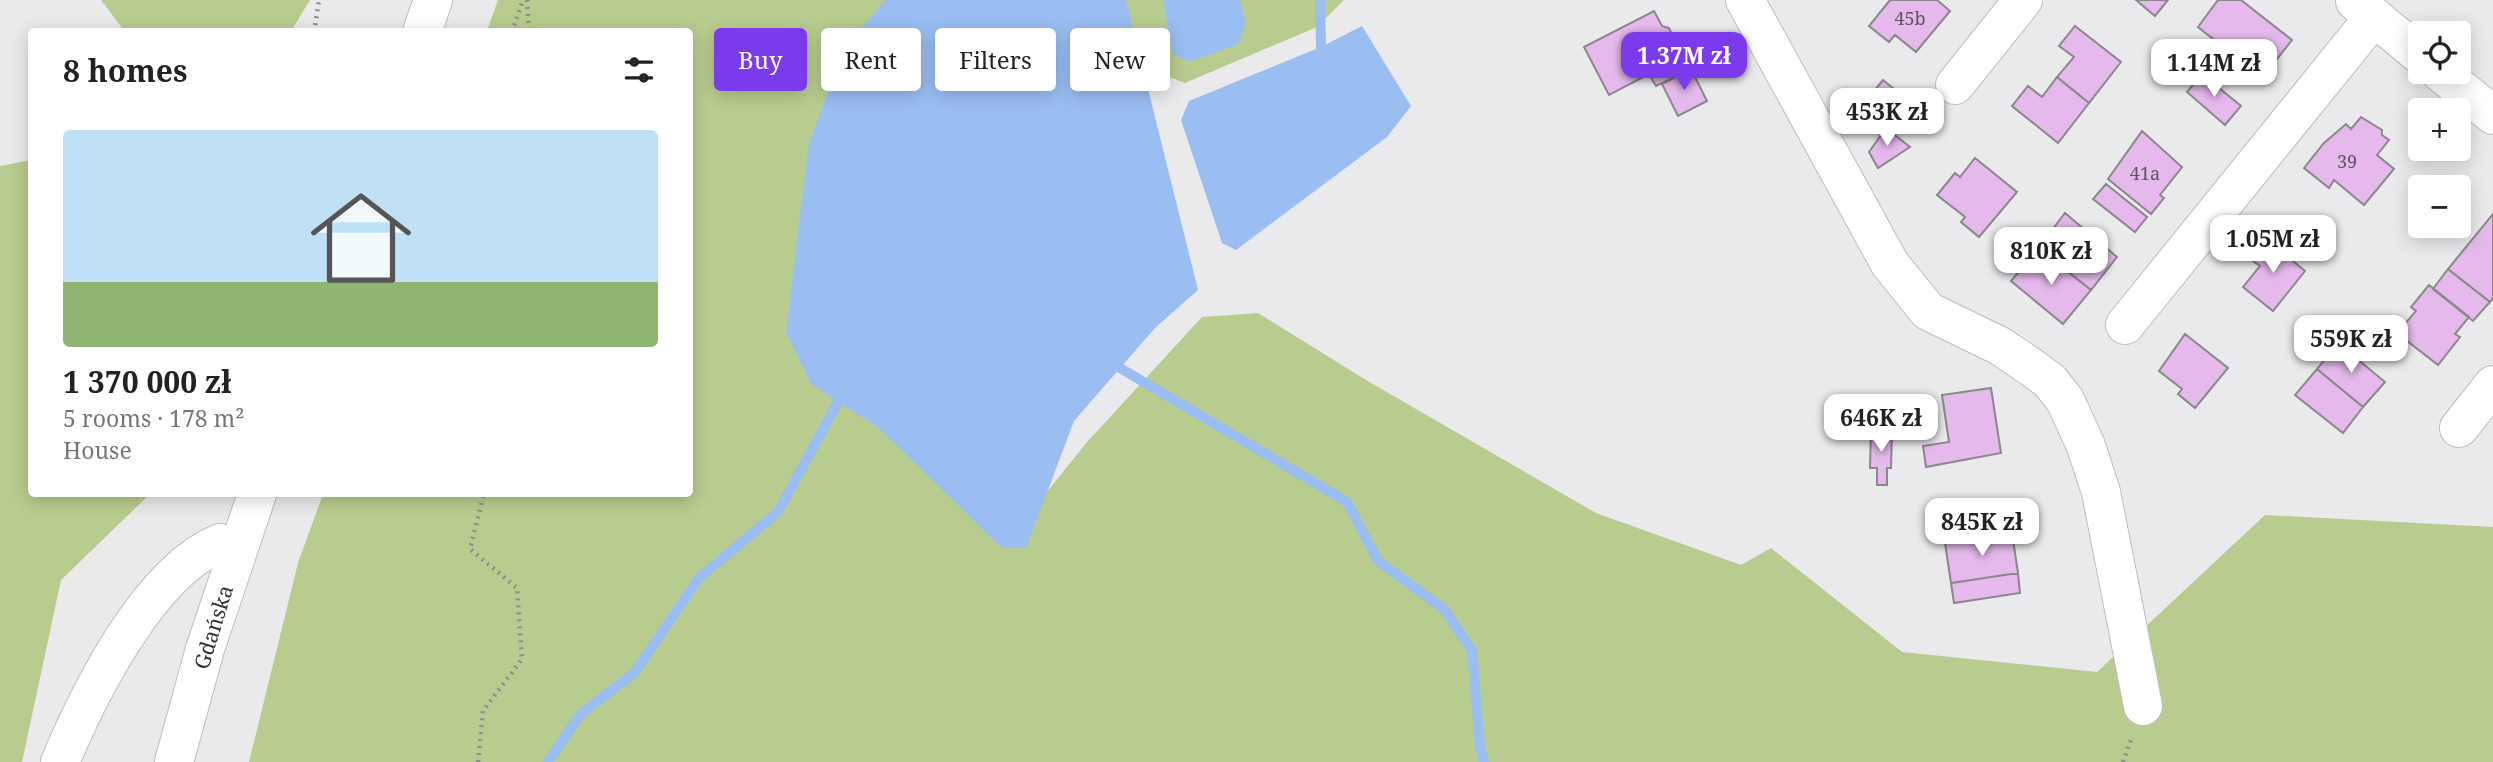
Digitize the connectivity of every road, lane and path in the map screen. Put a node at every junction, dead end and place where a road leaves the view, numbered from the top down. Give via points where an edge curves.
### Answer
1 (319, 0) edge
2 (433, 0) edge
3 (525, 0) edge
4 (1745, 0) edge
5 (2023, 0) edge
6 (2364, 8) edge
7 (315, 28) edge
8 (423, 28) edge
9 (514, 28) edge
10 (528, 28) edge
11 (2408, 45) edge
12 (2456, 84) edge
13 (1955, 85) dead end
14 (2493, 115) edge
15 (2125, 325) dead end
16 (2493, 385) edge
17 (2459, 428) dead end
18 (256, 497) edge
19 (483, 497) edge
20 (238, 549) junction
21 (2143, 706) dead end
22 (60, 762) edge
23 (174, 762) edge
24 (478, 762) edge

1 - 7 path
2 - 8 street
3 - 9 path
3 - 10 path
4 - 21 street via 1890,264 1928,311 2021,360 2050,381 2065,400 2101,492
5 - 13 street
6 - 11 street
6 - 15 street
12 - 14 street
16 - 17 street
18 - 20 street, Gdańska
19 - 24 path via 470,549 517,588 522,659 483,711
20 - 22 street via 220,543 198,552 143,608 80,715
20 - 23 street, Gdańska

